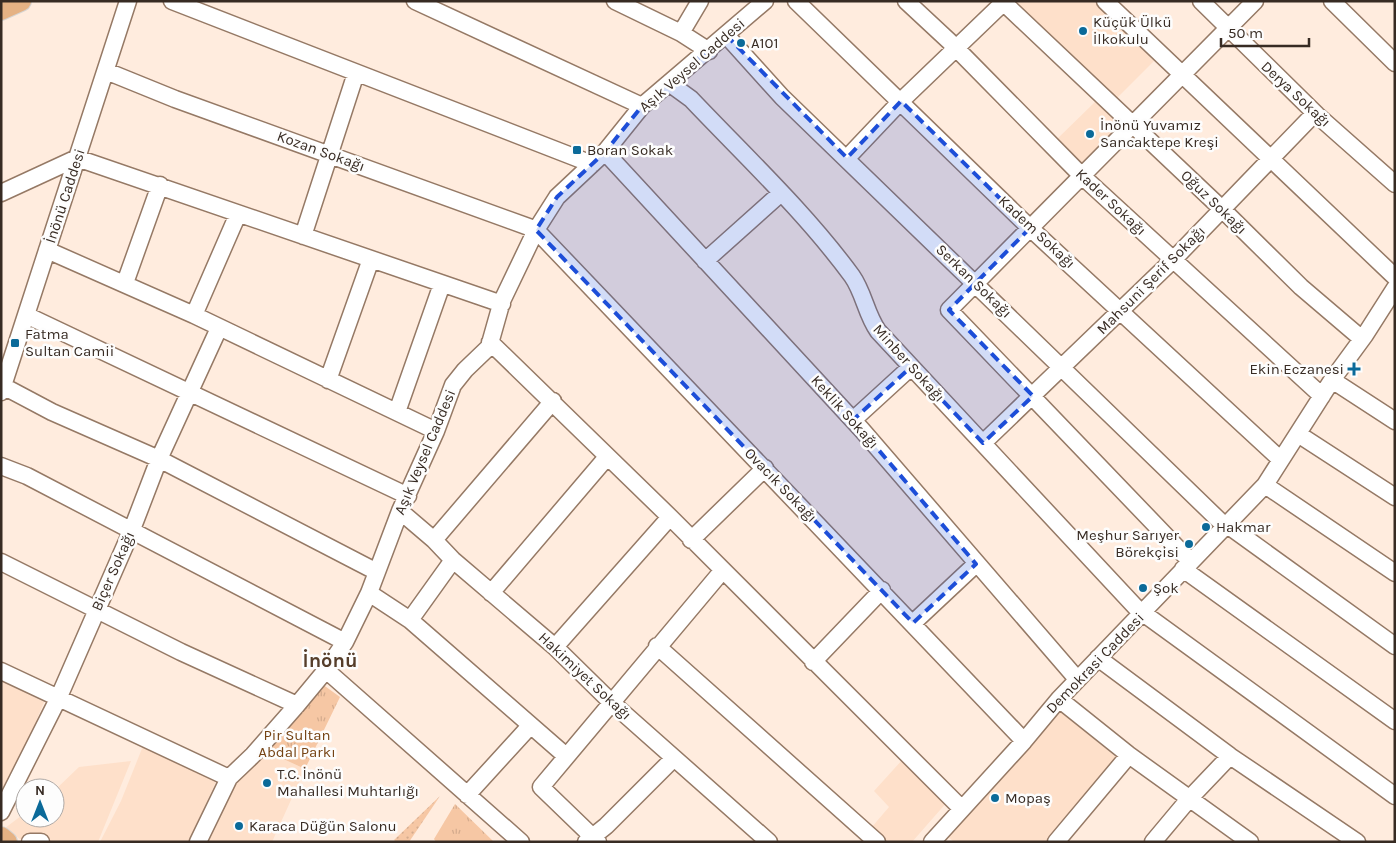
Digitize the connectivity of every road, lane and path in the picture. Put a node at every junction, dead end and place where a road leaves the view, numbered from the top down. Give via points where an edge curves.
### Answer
1 (21, 1) edge
2 (128, 1) edge
3 (172, 1) edge
4 (415, 1) edge
5 (615, 1) edge
6 (700, 1) edge
7 (764, 1) edge
8 (796, 1) edge
9 (906, 1) edge
10 (1105, 1) edge
11 (1200, 1) edge
12 (1256, 1) edge
13 (1332, 1) edge
14 (1002, 2) edge
15 (1, 10) edge
16 (1228, 28) junction
17 (681, 33) junction
18 (726, 35) junction
19 (956, 48) junction
20 (708, 51) junction
21 (1395, 63) edge
22 (106, 71) junction
23 (356, 73) junction
24 (1182, 74) junction
25 (669, 83) junction
26 (901, 101) junction
27 (642, 106) junction
28 (1315, 113) junction
29 (1133, 125) junction
30 (605, 152) junction
31 (330, 154) junction
32 (77, 158) junction
33 (847, 158) junction
34 (1271, 158) junction
35 (592, 164) junction
36 (1082, 176) junction
37 (1395, 184) edge
38 (160, 186) junction
39 (1, 193) edge
40 (781, 193) junction
41 (1223, 210) junction
42 (238, 214) junction
43 (1030, 228) junction
44 (537, 230) junction
45 (303, 236) junction
46 (47, 250) junction
47 (371, 259) junction
48 (1173, 260) junction
49 (705, 261) junction
50 (1395, 277) edge
51 (125, 283) junction
52 (442, 284) junction
53 (977, 284) junction
54 (1395, 288) edge
55 (502, 304) junction
56 (1121, 311) junction
57 (26, 315) junction
58 (194, 315) junction
59 (219, 328) junction
60 (1362, 339) dead end
61 (490, 342) junction
62 (912, 367) junction
63 (1062, 368) junction
64 (328, 380) junction
65 (1332, 380) junction
66 (2, 387) edge
67 (190, 393) junction
68 (1033, 396) junction
69 (1322, 396) junction
70 (552, 401) junction
71 (397, 412) junction
72 (853, 420) junction
73 (1395, 421) edge
74 (436, 430) junction
75 (1298, 434) junction
76 (983, 443) junction
77 (607, 458) junction
78 (159, 459) junction
79 (1281, 460) junction
80 (1, 466) edge
81 (765, 468) junction
82 (1265, 485) junction
83 (1395, 497) edge
84 (404, 504) junction
85 (670, 517) junction
86 (1226, 525) junction
87 (131, 532) junction
88 (434, 540) junction
89 (692, 540) junction
90 (453, 560) junction
91 (1, 562) edge
92 (976, 564) junction
93 (1187, 565) junction
94 (723, 570) junction
95 (377, 572) junction
96 (1395, 573) edge
97 (882, 590) junction
98 (491, 592) junction
99 (369, 593) junction
100 (97, 608) junction
101 (1143, 614) junction
102 (410, 620) junction
103 (913, 623) junction
104 (345, 642) junction
105 (657, 646) junction
106 (1395, 646) edge
107 (555, 647) junction
108 (1098, 658) junction
109 (813, 662) junction
110 (326, 670) junction
111 (1, 671) edge
112 (1077, 679) junction
113 (58, 699) junction
114 (1058, 699) junction
115 (611, 702) junction
116 (298, 705) junction
117 (1395, 721) edge
118 (530, 726) junction
119 (1024, 741) junction
120 (1129, 755) junction
121 (566, 756) junction
122 (1230, 756) junction
123 (674, 758) junction
124 (229, 778) junction
125 (467, 795) junction
126 (1395, 796) edge
127 (1189, 799) junction
128 (961, 808) junction
129 (1, 812) edge
130 (1, 837) edge
131 (939, 839) edge
132 (592, 840) edge
133 (7, 842) edge
134 (30, 842) edge
135 (41, 842) edge
136 (198, 842) edge
137 (521, 842) edge
138 (769, 842) edge
139 (877, 842) edge
140 (1056, 842) edge
141 (1153, 842) edge
142 (1250, 842) edge
143 (1358, 842) edge

1 - 15 main road
2 - 22 street, İnönü Caddesi
3 - 23 street
4 - 27 street
5 - 17 street
6 - 17 street
7 - 18 street, Aşık Veysel Caddesi
8 - 26 street, Kadem Sokağı
9 - 19 street, Kader Sokağı
10 - 24 street
11 - 16 street, Derya Sokağı
12 - 16 street
13 - 21 street
14 - 19 street
14 - 29 street, Oğuz Sokağı
16 - 24 street
16 - 28 street, Derya Sokağı
17 - 20 street
18 - 20 street, Aşık Veysel Caddesi
18 - 33 street, Serkan Sokağı via 782,97
19 - 26 street
19 - 36 street, Kader Sokağı
20 - 25 street, Aşık Veysel Caddesi
22 - 31 street, Kozan Sokağı
22 - 32 street, İnönü Caddesi
23 - 31 street
23 - 35 street
24 - 29 street
24 - 34 street
25 - 27 street, Aşık Veysel Caddesi
25 - 40 street, Minber Sokağı via 691,99
26 - 33 street
26 - 43 street, Kadem Sokağı
27 - 30 street, Aşık Veysel Caddesi
28 - 34 street, Mahsuni Şerif Sokağı
28 - 37 street, Derya Sokağı
29 - 36 street
29 - 41 street, Oğuz Sokağı
30 - 35 street, Aşık Veysel Caddesi
30 - 49 street, Keklik Sokağı
31 - 44 street, Kozan Sokağı
31 - 45 street
32 - 38 street
32 - 39 street
32 - 46 street, İnönü Caddesi
33 - 53 street, Serkan Sokağı
34 - 41 street, Mahsuni Şerif Sokağı
34 - 50 street
35 - 44 street, Aşık Veysel Caddesi via 557,197
36 - 43 street
36 - 48 street, Kader Sokağı
38 - 42 street
38 - 51 street
40 - 49 street
40 - 62 street, Minber Sokağı via 822,236 854,279 870,320
41 - 48 street, Mahsuni Şerif Sokağı
41 - 60 street, Oğuz Sokağı via 1301,287
42 - 45 street
42 - 58 street
43 - 53 street
43 - 56 street, Kadem Sokağı
44 - 55 street, Aşık Veysel Caddesi
44 - 81 street, Ovacık Sokağı
45 - 47 street
46 - 51 street
46 - 57 street, İnönü Caddesi
47 - 52 street
47 - 64 street
48 - 56 street, Mahsuni Şerif Sokağı
48 - 69 street, Kader Sokağı
49 - 72 street, Keklik Sokağı
51 - 58 street
52 - 55 street
52 - 71 street
53 - 63 street, Serkan Sokağı
53 - 68 street via 950,310
54 - 65 street, Demokrasi Caddesi
55 - 61 street, Aşık Veysel Caddesi
56 - 63 street, Mahsuni Şerif Sokağı
56 - 79 street, Kadem Sokağı
57 - 66 street, İnönü Caddesi
57 - 67 street, Hakimiyet Sokağı
58 - 59 street
59 - 64 street
59 - 67 street, Biçer Sokağı
61 - 70 street
61 - 74 street, Aşık Veysel Caddesi via 453,385
62 - 72 street
62 - 76 street, Minber Sokağı
63 - 68 street, Mahsuni Şerif Sokağı
63 - 86 street, Serkan Sokağı
64 - 71 street
65 - 69 street, Demokrasi Caddesi
65 - 73 street
66 - 78 street
67 - 78 street, Biçer Sokağı
67 - 84 street, Hakimiyet Sokağı
68 - 76 street, Mahsuni Şerif Sokağı
68 - 93 street
69 - 75 street, Demokrasi Caddesi
70 - 77 street
70 - 88 street
71 - 74 street
72 - 92 street, Keklik Sokağı
74 - 84 street, Aşık Veysel Caddesi
75 - 79 street, Demokrasi Caddesi
75 - 83 street
76 - 101 street, Minber Sokağı
77 - 85 street
77 - 98 street
78 - 87 street, Biçer Sokağı
78 - 95 street
79 - 82 street, Demokrasi Caddesi
80 - 87 street via 27,476
81 - 89 street
81 - 97 street, Ovacık Sokağı
82 - 86 street, Demokrasi Caddesi
82 - 96 street
84 - 88 street, Hakimiyet Sokağı
84 - 95 street, Aşık Veysel Caddesi
85 - 89 street
85 - 107 street
86 - 93 street, Demokrasi Caddesi
86 - 106 street, Serkan Sokağı
87 - 100 street, Biçer Sokağı
87 - 104 street
88 - 90 street, Hakimiyet Sokağı
89 - 94 street
90 - 98 street, Hakimiyet Sokağı
90 - 102 street
91 - 100 street
92 - 103 street
92 - 112 street, Keklik Sokağı
93 - 101 street, Demokrasi Caddesi
93 - 117 street
94 - 105 street
94 - 109 street
95 - 99 street, Aşık Veysel Caddesi
97 - 103 street, Ovacık Sokağı
97 - 109 street
98 - 107 street, Hakimiyet Sokağı
99 - 102 street
99 - 104 street, Aşık Veysel Caddesi
100 - 113 street, Biçer Sokağı
100 - 116 street via 181,652
101 - 108 street, Demokrasi Caddesi
101 - 126 street, Minber Sokağı
102 - 118 street
103 - 119 street, Ovacık Sokağı
104 - 110 street, Aşık Veysel Caddesi
105 - 115 street
105 - 139 street
107 - 115 street, Hakimiyet Sokağı
108 - 112 street, Demokrasi Caddesi
108 - 122 street
109 - 128 street
110 - 116 street, Aşık Veysel Caddesi
110 - 125 street
111 - 113 street
112 - 114 street, Demokrasi Caddesi
113 - 124 street
113 - 129 street, Biçer Sokağı
114 - 119 street, Demokrasi Caddesi
114 - 120 street
115 - 121 street
115 - 123 street, Hakimiyet Sokağı
116 - 124 street, Aşık Veysel Caddesi
118 - 121 street
118 - 125 street
119 - 128 street, Demokrasi Caddesi
120 - 127 street
120 - 140 street
121 - 132 street via 541,787
122 - 127 street
122 - 143 street
123 - 132 street
123 - 138 street, Hakimiyet Sokağı
124 - 136 street, Aşık Veysel Caddesi
125 - 137 street
127 - 141 street
127 - 142 street
128 - 131 street, Demokrasi Caddesi
130 - 133 main road
134 - 135 street

